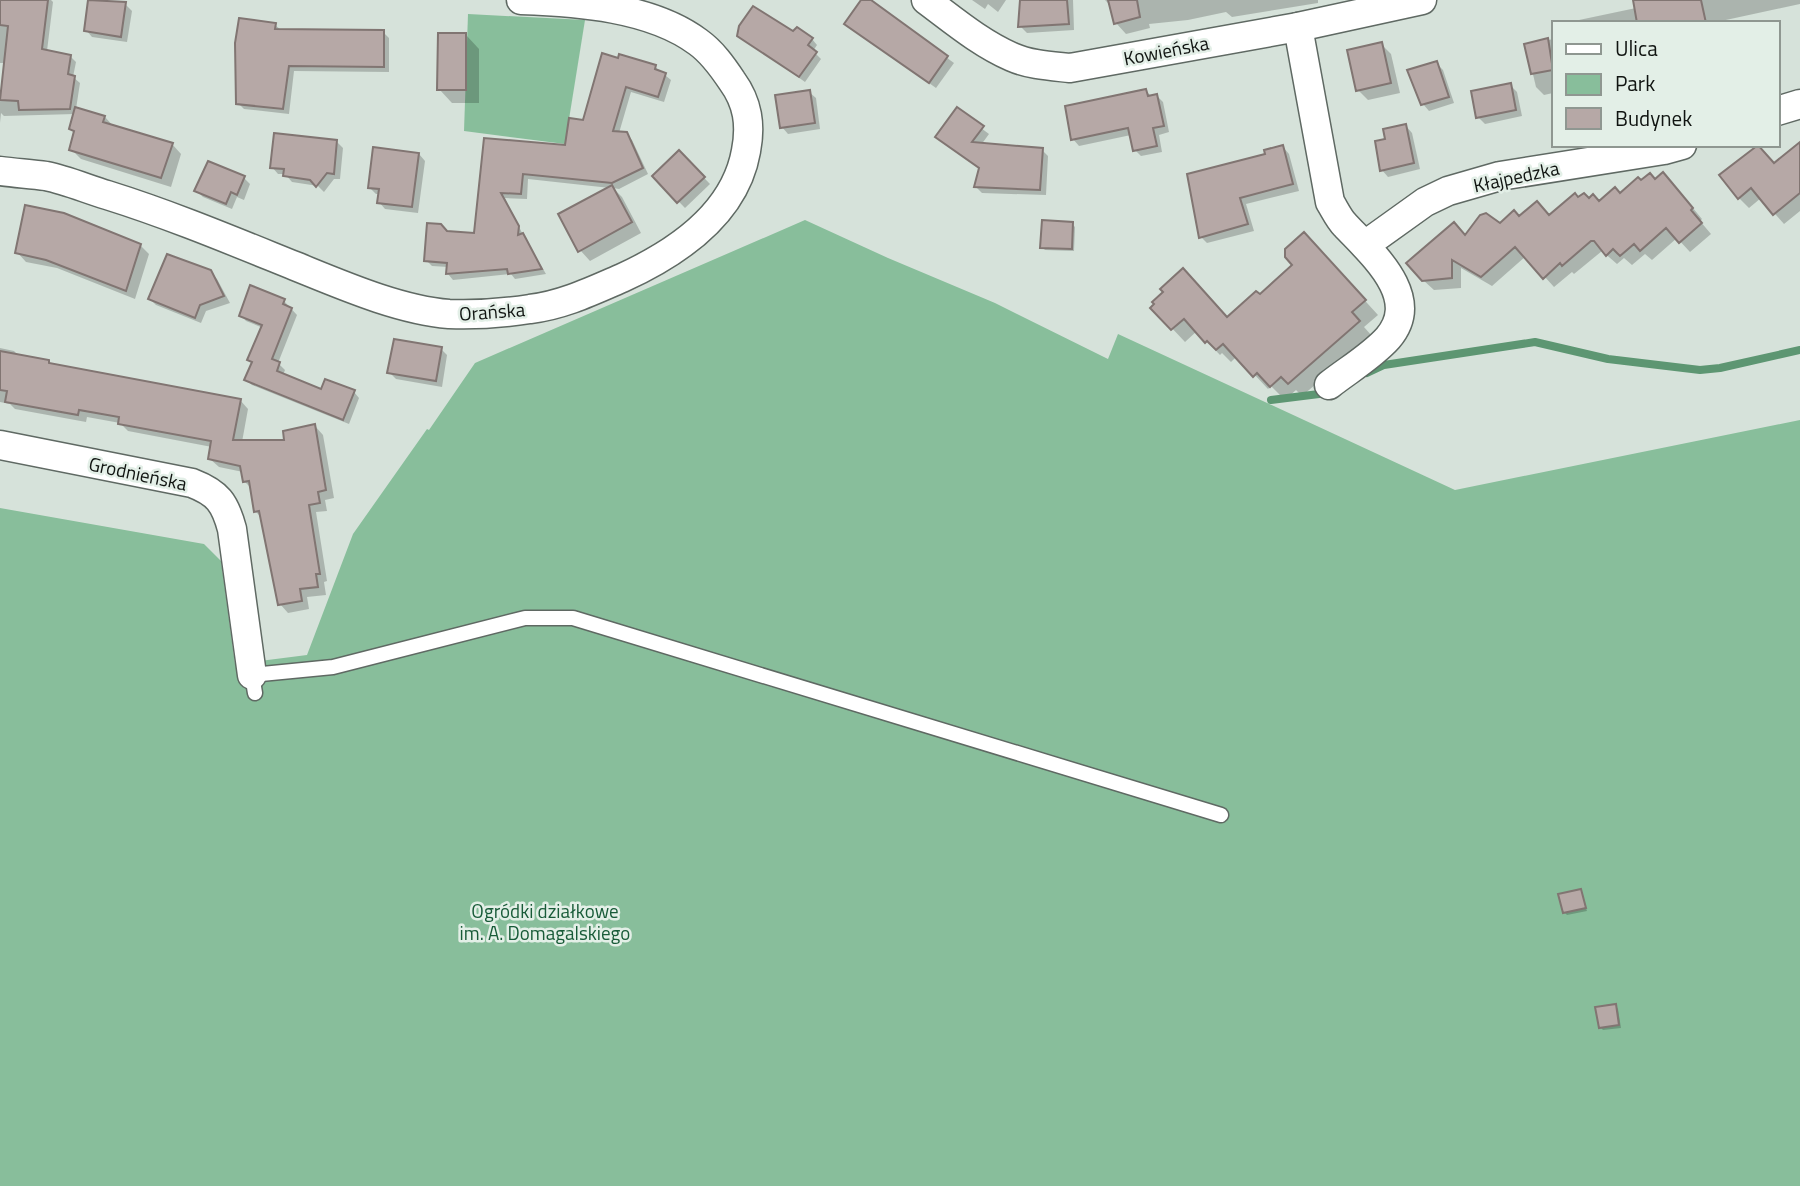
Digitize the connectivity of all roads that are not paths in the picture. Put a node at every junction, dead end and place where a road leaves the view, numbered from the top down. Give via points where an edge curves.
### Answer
1 (521, 0) edge
2 (926, 0) edge
3 (1422, 0) edge
4 (636, 7) edge
5 (1298, 27) junction
6 (1800, 104) edge
7 (1779, 110) edge
8 (1675, 147) edge
9 (0, 171) edge
10 (1366, 245) junction
11 (1329, 385) dead end
12 (0, 445) edge
13 (254, 684) joint
14 (1222, 815) dead end

1 - 4 street, Orańska
2 - 5 street, Kowieńska via 1013,58 1070,68
3 - 5 street, Kowieńska
4 - 9 street, Orańska via 698,42 718,60 742,95 748,139 742,173 705,225 671,251 573,299 489,313 449,314 408,306 158,211 48,177
5 - 10 street via 1330,202 1343,223
6 - 7 street
8 - 10 street, Kłajpedzka via 1500,176 1448,191
10 - 11 street via 1393,281 1400,321 1387,339
12 - 13 street, Grodnieńska via 192,483 217,496 232,529
13 - 14 lane via 525,618 573,618

